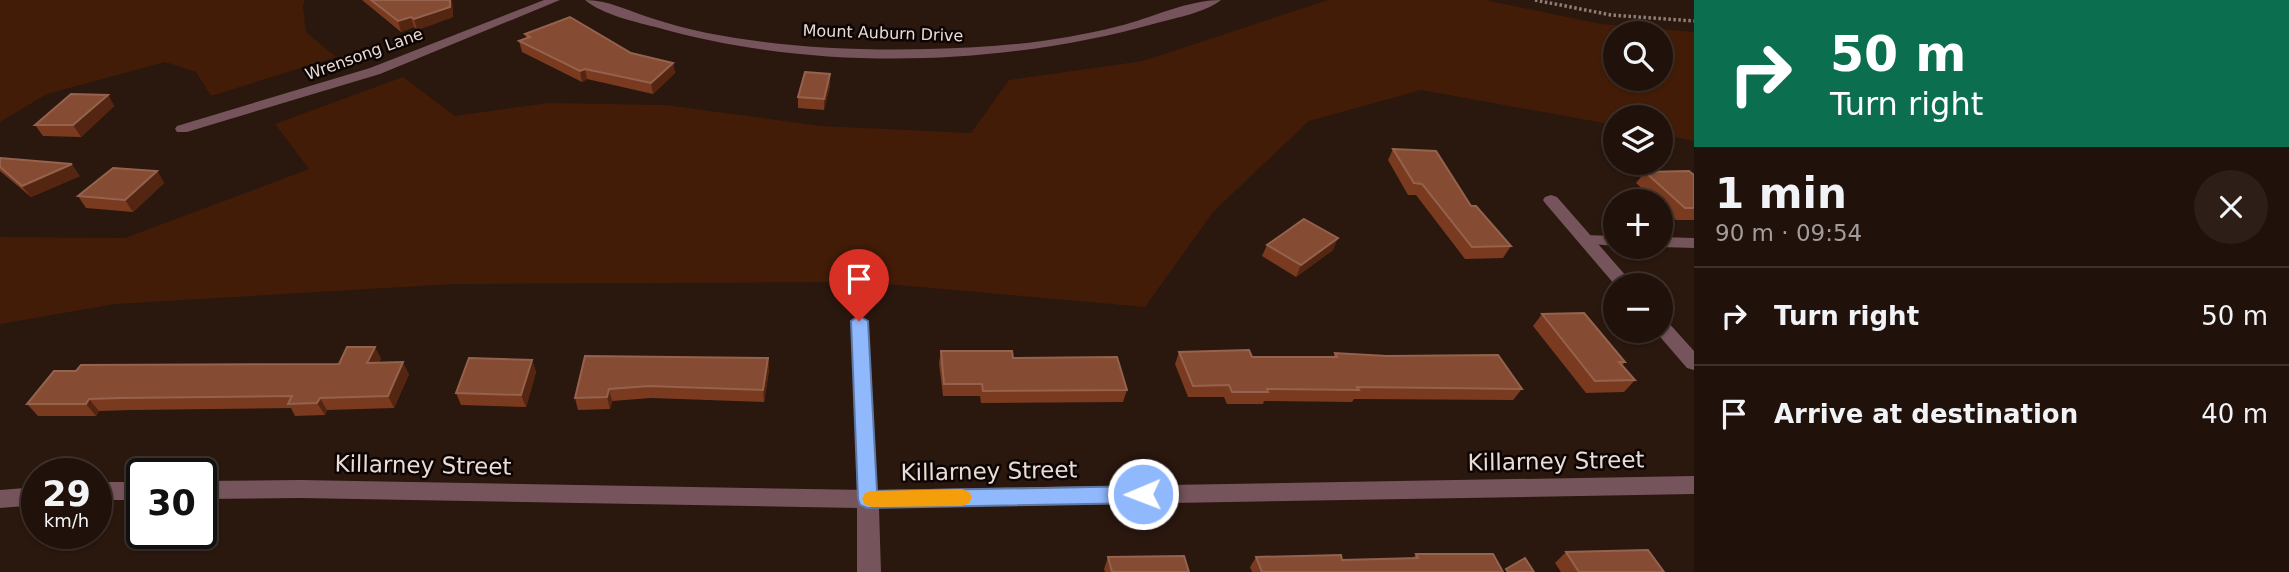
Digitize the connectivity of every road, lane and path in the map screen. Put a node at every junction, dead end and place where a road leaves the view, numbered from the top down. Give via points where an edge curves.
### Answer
1 (554, 0) edge
2 (591, 0) edge
3 (1215, 0) edge
4 (1535, 0) edge
5 (1694, 21) edge
6 (182, 129) dead end
7 (1551, 200) dead end
8 (1586, 240) junction
9 (1603, 241) edge
10 (1673, 242) edge
11 (1694, 243) edge
12 (1615, 273) edge
13 (859, 321) dead end
14 (1673, 339) edge
15 (1694, 363) edge
16 (1694, 485) edge
17 (217, 490) edge
18 (21, 497) edge
19 (0, 499) edge
20 (867, 499) junction
21 (869, 572) edge

1 - 6 street, Wrensong Lane via 375,71
2 - 3 street, Mount Auburn Drive via 711,38 906,55 999,52 1056,44
4 - 5 path via 1611,15
7 - 8 street
8 - 9 lane
8 - 12 street
10 - 11 lane
13 - 20 lane
14 - 15 street
16 - 20 street, Killarney Street
17 - 20 street, Killarney Street
18 - 19 street
20 - 21 street

